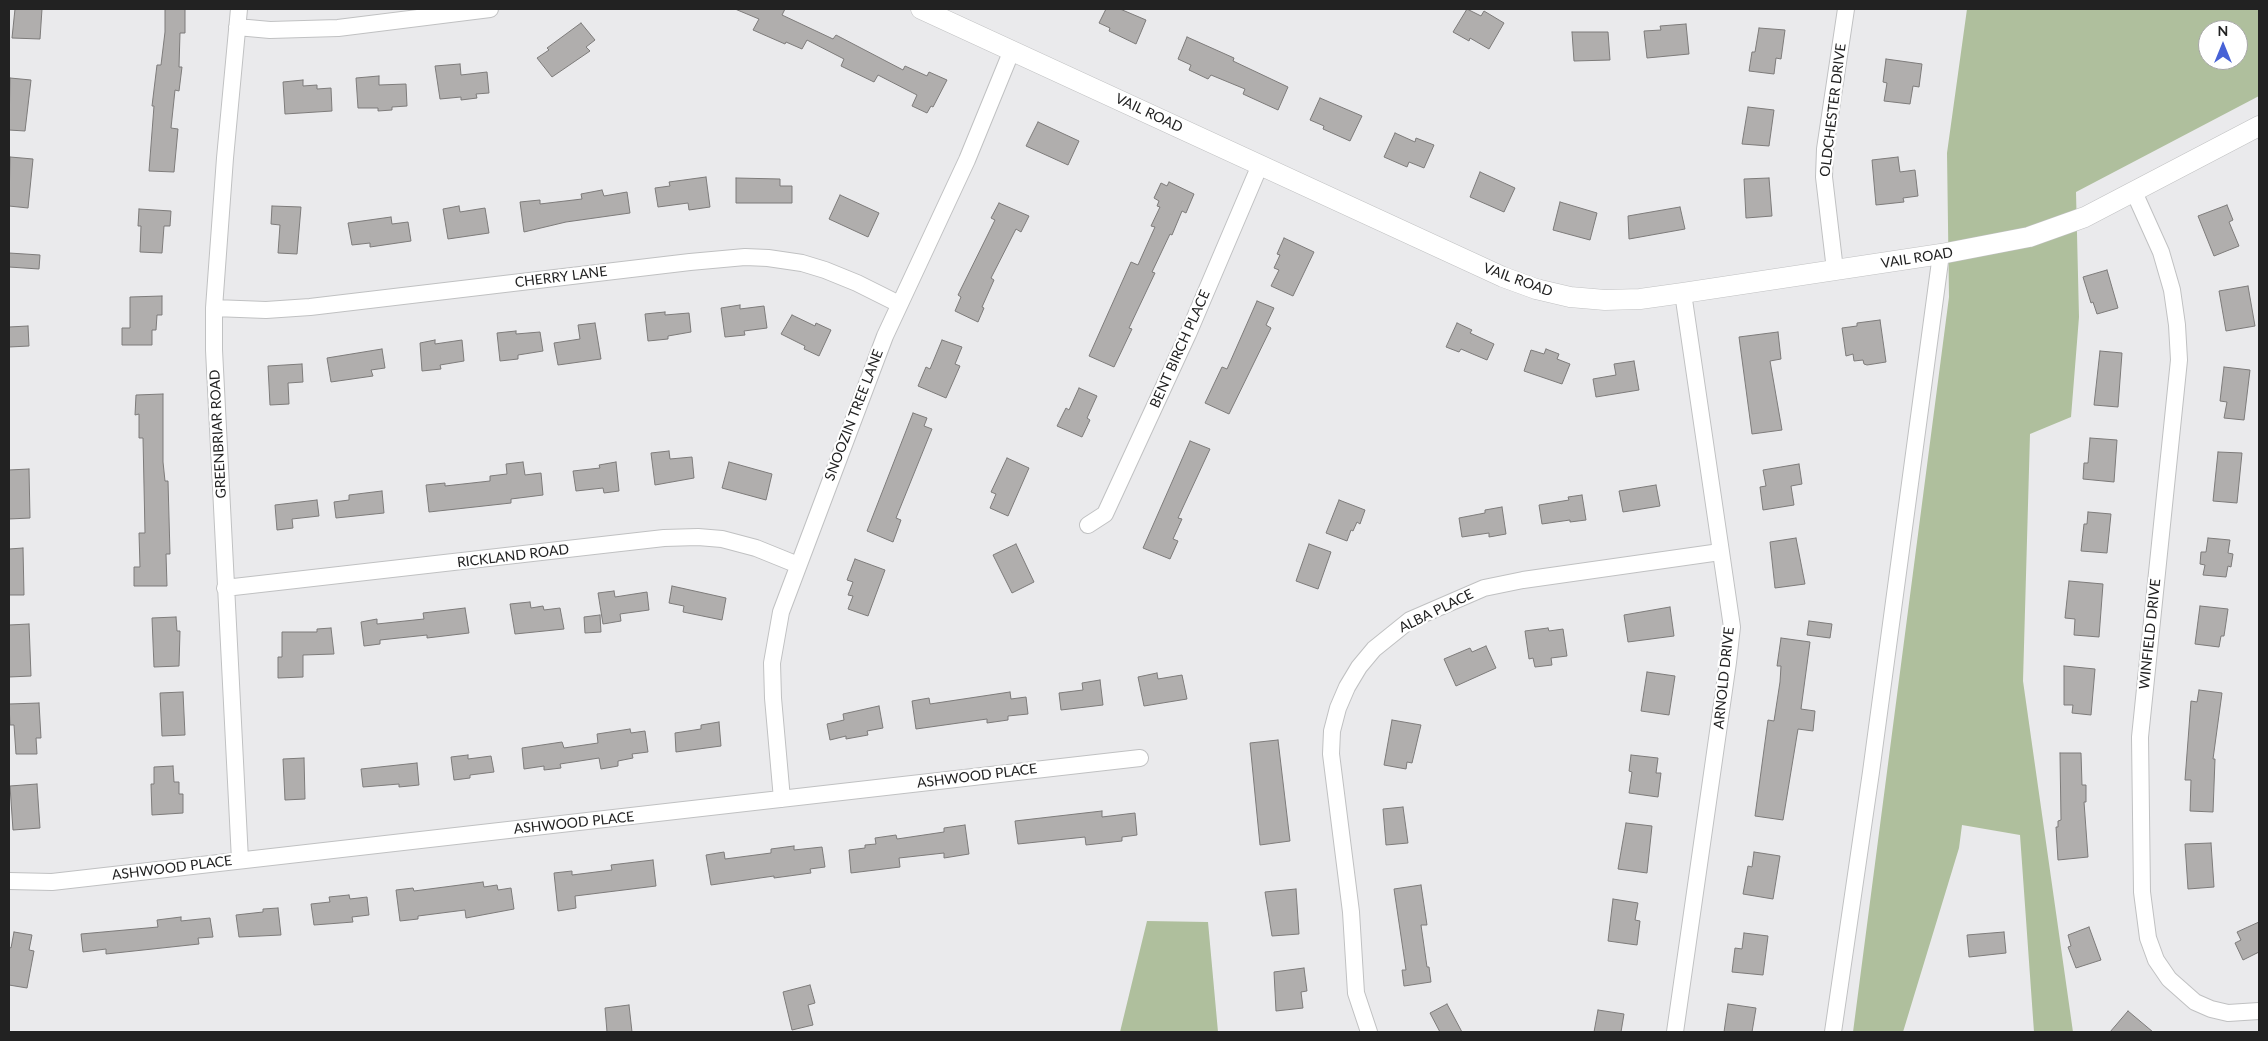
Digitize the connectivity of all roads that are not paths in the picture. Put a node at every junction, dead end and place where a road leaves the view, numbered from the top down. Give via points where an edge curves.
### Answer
1 (239, 9) edge
2 (490, 9) edge
3 (922, 9) edge
4 (1846, 9) edge
5 (237, 27) junction
6 (1012, 50) junction
7 (2259, 126) edge
8 (1260, 165) junction
9 (2134, 192) junction
10 (1941, 254) junction
11 (1835, 270) junction
12 (1683, 293) junction
13 (899, 304) junction
14 (214, 308) junction
15 (1088, 525) dead end
16 (1720, 552) junction
17 (798, 565) junction
18 (225, 588) junction
19 (1140, 758) dead end
20 (782, 799) junction
21 (240, 860) junction
22 (9, 881) edge
23 (2259, 1012) edge
24 (1369, 1032) edge
25 (1675, 1032) edge
26 (1833, 1032) edge

1 - 5 street, GREENBRIAR ROAD
2 - 5 street via 338,28 270,30
3 - 6 street, VAIL ROAD
4 - 11 street, OLDCHESTER DRIVE via 1825,149 1824,178
5 - 14 street, GREENBRIAR ROAD
6 - 8 street, VAIL ROAD
6 - 13 street, SNOOZIN TREE LANE via 966,160
7 - 9 street, VAIL ROAD
8 - 12 street, VAIL ROAD via 1503,277 1536,289 1570,297 1605,300
8 - 15 street, BENT BIRCH PLACE via 1188,334 1105,514
9 - 10 street, VAIL ROAD via 2085,217 2029,237
9 - 23 street, WINFIELD DRIVE via 2161,252 2172,290 2179,360 2140,737 2142,892 2148,938 2156,960 2169,979 2195,1002 2228,1012
10 - 11 street, VAIL ROAD
10 - 26 street
11 - 12 street, VAIL ROAD
12 - 16 street, ARNOLD DRIVE
13 - 14 street, CHERRY LANE via 857,283 802,263 745,258 310,307 266,310
13 - 17 street, SNOOZIN TREE LANE
14 - 18 street, GREENBRIAR ROAD
16 - 24 street, ALBA PLACE via 1484,588 1410,620 1374,649 1359,667 1338,708 1331,754 1351,912 1356,993
16 - 25 street, ARNOLD DRIVE via 1732,627
17 - 18 street, RICKLAND ROAD via 722,539 664,538
17 - 20 street, SNOOZIN TREE LANE via 781,612 772,663
18 - 21 street, GREENBRIAR ROAD
19 - 20 street, ASHWOOD PLACE
20 - 21 street, ASHWOOD PLACE
21 - 22 street, ASHWOOD PLACE via 52,882

